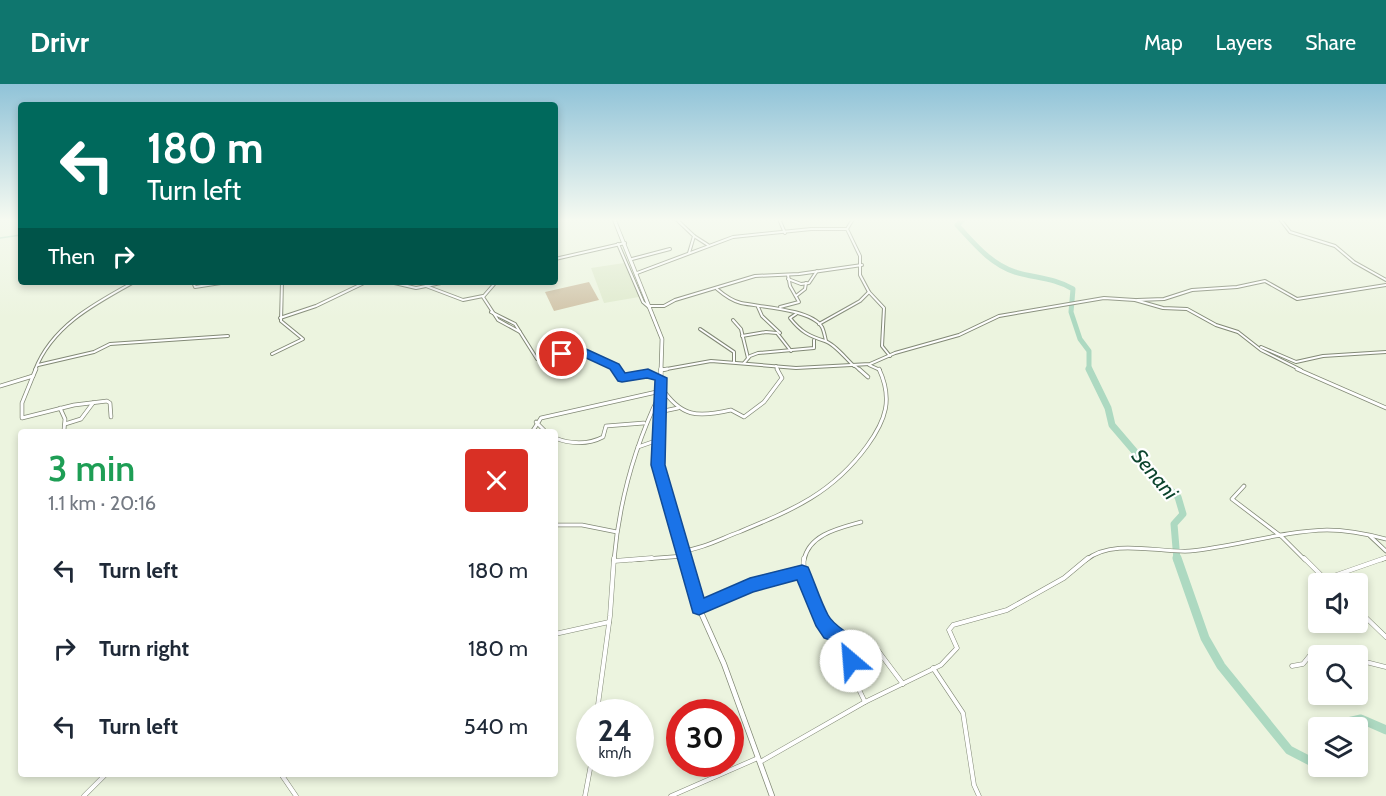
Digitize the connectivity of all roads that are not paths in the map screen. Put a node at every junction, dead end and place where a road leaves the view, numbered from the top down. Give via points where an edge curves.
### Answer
1 (583, 252) edge
2 (622, 252) edge
3 (630, 252) edge
4 (656, 252) edge
5 (694, 252) edge
6 (859, 252) edge
7 (1342, 252) edge
8 (688, 255) joint
9 (558, 258) edge
10 (632, 258) junction
11 (862, 266) junction
12 (817, 271) junction
13 (638, 273) junction
14 (788, 275) junction
15 (788, 279) junction
16 (1386, 280) edge
17 (806, 283) junction
18 (128, 285) edge
19 (194, 285) edge
20 (208, 285) edge
21 (282, 285) edge
22 (360, 285) edge
23 (403, 285) edge
24 (431, 285) edge
25 (493, 285) edge
26 (1386, 285) edge
27 (426, 286) junction
28 (717, 290) junction
29 (869, 292) junction
30 (483, 296) junction
31 (796, 296) junction
32 (1135, 300) junction
33 (758, 307) junction
34 (651, 308) junction
35 (780, 308) junction
36 (796, 314) junction
37 (280, 318) junction
38 (733, 320) dead end
39 (819, 324) junction
40 (700, 329) dead end
41 (780, 333) junction
42 (228, 336) dead end
43 (742, 336) junction
44 (1249, 339) junction
45 (814, 340) junction
46 (826, 341) junction
47 (791, 351) junction
48 (1386, 352) edge
49 (272, 354) dead end
50 (890, 356) junction
51 (748, 358) junction
52 (734, 362) junction
53 (744, 363) junction
54 (862, 364) junction
55 (38, 365) junction
56 (776, 366) junction
57 (854, 366) junction
58 (661, 370) junction
59 (33, 376) junction
60 (868, 377) dead end
61 (661, 378) junction
62 (0, 386) edge
63 (661, 390) junction
64 (93, 403) junction
65 (60, 408) junction
66 (680, 408) junction
67 (1386, 408) edge
68 (659, 412) junction
69 (111, 417) dead end
70 (536, 422) junction
71 (645, 423) junction
72 (65, 424) junction
73 (64, 429) edge
74 (533, 429) edge
75 (543, 429) edge
76 (558, 439) edge
77 (658, 440) junction
78 (638, 447) junction
79 (1244, 486) dead end
80 (861, 522) dead end
81 (558, 525) edge
82 (616, 532) junction
83 (1370, 536) junction
84 (1282, 537) junction
85 (1386, 539) edge
86 (1386, 551) edge
87 (683, 553) junction
88 (1386, 558) edge
89 (613, 561) junction
90 (802, 572) junction
91 (1319, 573) edge
92 (1342, 573) edge
93 (699, 608) junction
94 (1368, 620) edge
95 (609, 622) junction
96 (558, 633) edge
97 (1386, 637) edge
98 (844, 638) junction
99 (1308, 659) edge
100 (1368, 662) edge
101 (1292, 666) dead end
102 (1386, 667) edge
103 (933, 668) junction
104 (903, 684) junction
105 (599, 699) edge
106 (865, 702) junction
107 (759, 760) junction
108 (103, 777) edge
109 (283, 777) edge
110 (589, 777) edge
111 (84, 796) edge
112 (296, 796) edge
113 (585, 796) edge
114 (671, 796) edge
115 (772, 796) edge
116 (979, 796) edge

1 - 9 street
2 - 34 street via 643,302
3 - 10 main road
4 - 10 street
5 - 8 street
6 - 11 street
7 - 16 street
8 - 13 street
10 - 13 main road
11 - 12 street
11 - 29 street via 860,275
12 - 14 street
12 - 17 street
13 - 34 main road
14 - 15 street
14 - 28 street via 752,277
15 - 17 street
15 - 31 street
17 - 31 street
18 - 55 street via 88,307 52,340
19 - 20 street
21 - 37 street
22 - 37 street
23 - 27 street
24 - 27 street
25 - 30 street
26 - 32 street via 1297,298 1265,280 1237,287 1192,290 1164,299
27 - 30 street via 463,300
28 - 33 street via 726,297
28 - 34 street
29 - 39 street
29 - 50 street via 884,308 882,346
30 - 61 street via 500,322 520,332 537,359 580,351 612,365 622,378 648,373
31 - 35 street via 799,303
32 - 44 street via 1159,308 1187,309
32 - 50 street via 1104,298 999,316 959,335
33 - 35 street
33 - 41 street
34 - 58 main road via 662,339
35 - 36 street
36 - 39 street
36 - 45 street via 790,318 796,327
37 - 49 street via 303,339
38 - 43 street
39 - 46 street
40 - 52 street via 734,352
41 - 43 street
41 - 47 street
42 - 55 street via 110,344 94,352
43 - 51 street
44 - 48 street via 1296,362
44 - 67 street via 1293,367
45 - 46 street
45 - 47 street via 815,347
46 - 57 street
47 - 51 street via 758,353
50 - 54 street via 880,362
51 - 53 street
52 - 53 street
52 - 58 street via 702,362
53 - 56 street
54 - 57 street
54 - 87 street via 879,368 887,387 887,408 882,427 847,473 786,511
55 - 59 street
56 - 57 street
56 - 66 street via 782,378 764,402 747,416 730,410 700,416
57 - 60 street
58 - 61 main road
59 - 62 street
59 - 65 street via 22,403 22,418
61 - 63 main road
63 - 66 street
63 - 68 main road
63 - 70 street
63 - 71 street
64 - 65 street
64 - 69 street via 109,401
64 - 72 street via 81,418
65 - 72 street
66 - 68 street
68 - 77 main road
70 - 74 street
70 - 75 street
71 - 76 street via 606,426 599,440
71 - 78 street
72 - 73 street
77 - 78 street
77 - 87 main road via 662,480
78 - 82 street
79 - 84 street via 1232,499
80 - 90 street via 811,544 801,563
81 - 82 street
82 - 89 street
83 - 84 street via 1326,530
83 - 85 street
83 - 86 street
84 - 91 street
84 - 103 street via 1188,551 1148,547 1092,555 1064,578 1007,610 950,627 957,648 951,657
87 - 89 street
87 - 93 main road
88 - 92 street
89 - 95 street
90 - 93 street via 750,585
90 - 98 street via 822,621 830,633
93 - 107 main road
94 - 97 street
95 - 96 street
95 - 105 street
98 - 104 street via 870,640
98 - 106 street via 851,651 852,675
99 - 101 street
100 - 102 street
103 - 104 street
103 - 116 street via 963,713
104 - 106 street
106 - 107 street
107 - 114 street
107 - 115 main road
108 - 111 street
109 - 112 street
110 - 113 street

